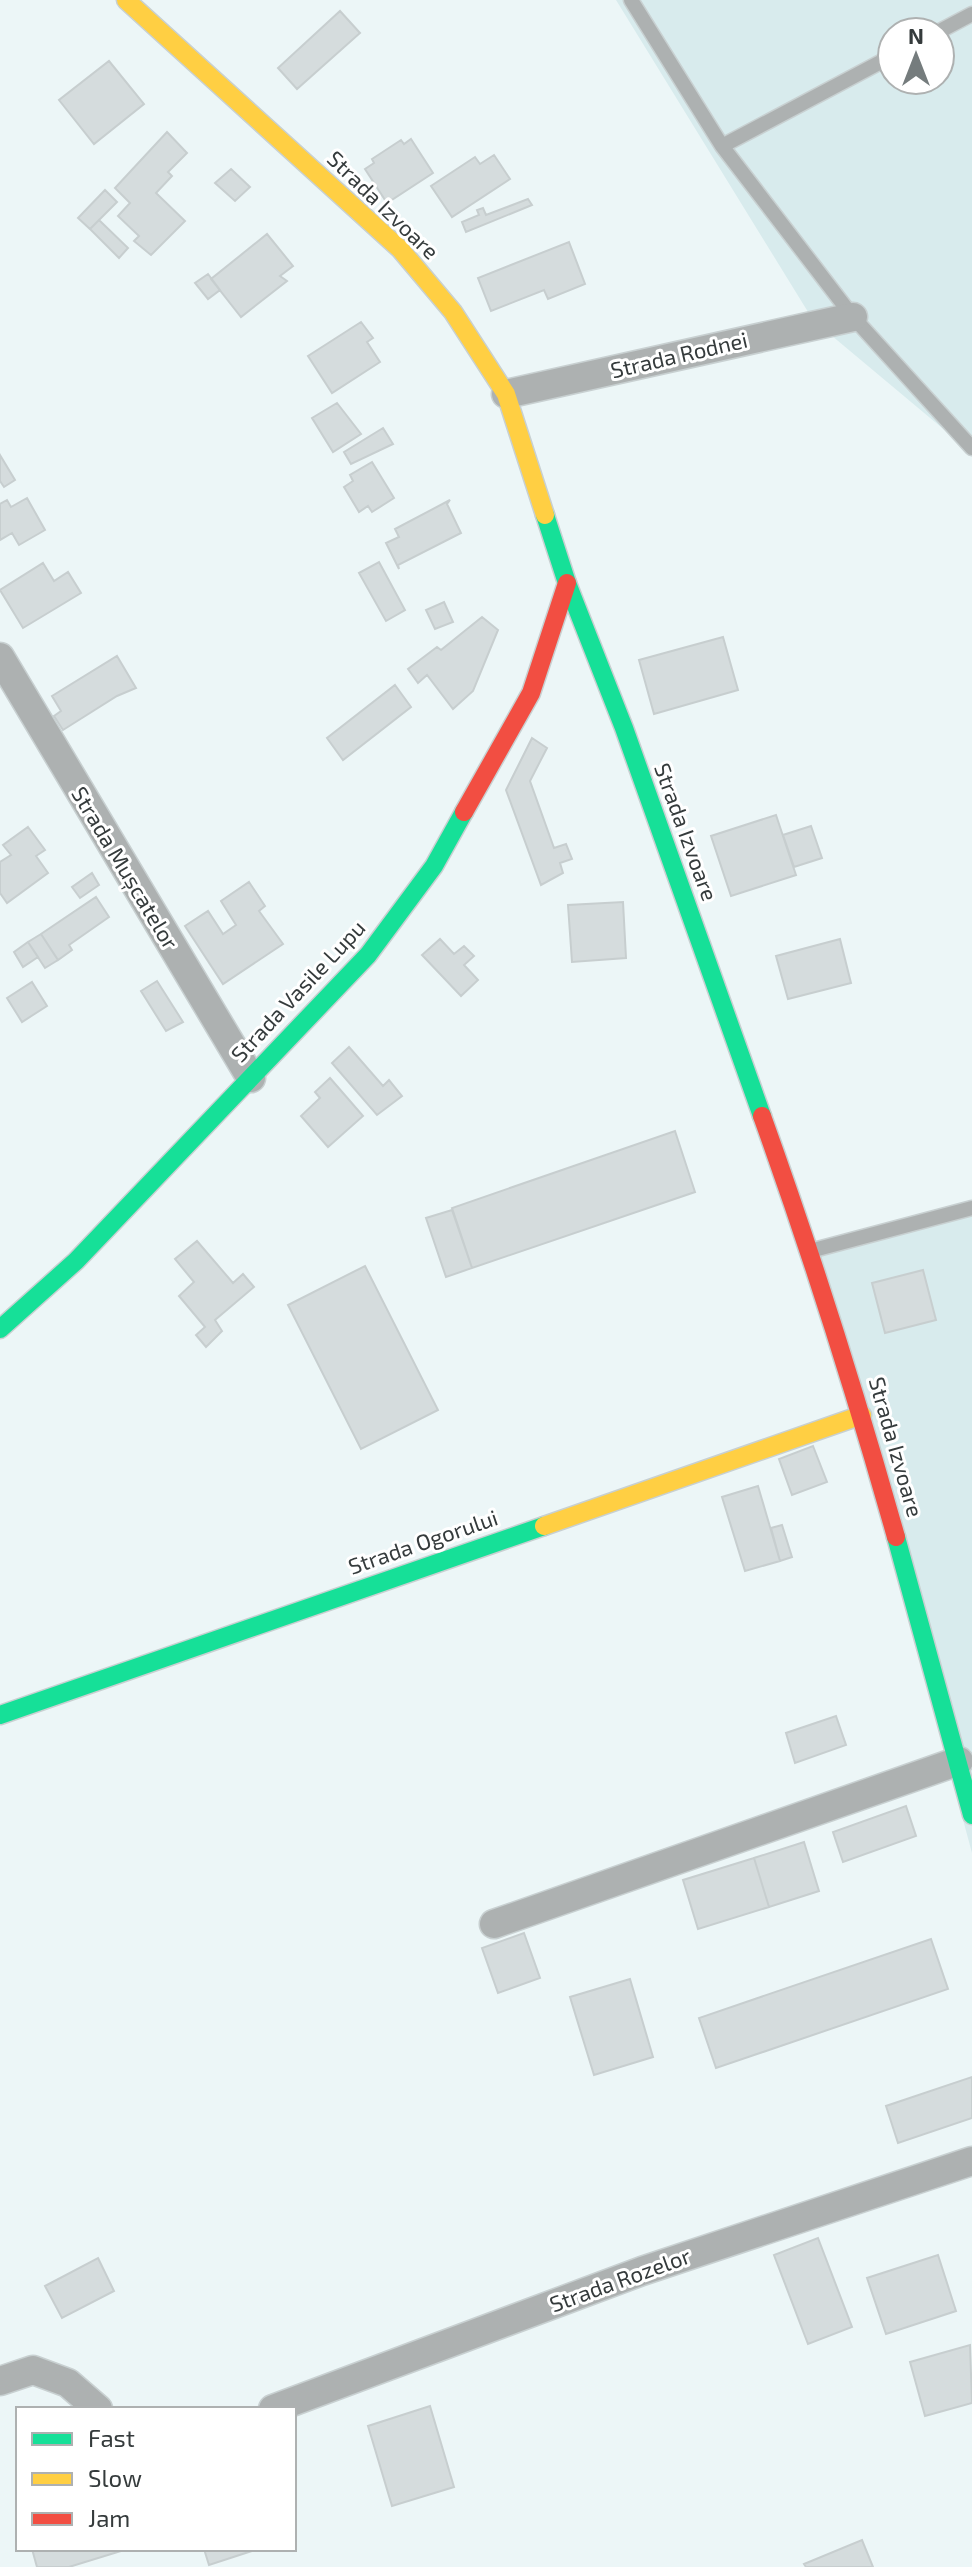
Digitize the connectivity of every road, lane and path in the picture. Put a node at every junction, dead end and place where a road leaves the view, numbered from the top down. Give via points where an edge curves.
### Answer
1 (126, 0) edge
2 (631, 0) edge
3 (876, 64) edge
4 (722, 146) junction
5 (853, 317) junction
6 (506, 394) junction
7 (972, 448) edge
8 (567, 583) junction
9 (0, 657) edge
10 (251, 1078) junction
11 (972, 1208) edge
12 (810, 1251) junction
13 (0, 1329) edge
14 (862, 1415) junction
15 (0, 1715) edge
16 (959, 1761) junction
17 (972, 1815) edge
18 (494, 1924) dead end
19 (972, 2161) edge
20 (0, 2381) edge
21 (96, 2407) edge
22 (278, 2407) edge

1 - 6 main road, Strada Izvoare via 400,249 453,312
2 - 4 lane
3 - 4 lane
4 - 5 lane
5 - 6 street, Strada Rodnei
5 - 7 lane
6 - 8 main road, Strada Izvoare
8 - 10 main road, Strada Vasile Lupu via 531,693 434,866 368,955
8 - 12 main road, Strada Izvoare
9 - 10 street, Strada Mușcatelor
10 - 13 main road, Strada Vasile Lupu via 76,1261
11 - 12 lane
12 - 14 main road, Strada Izvoare
14 - 15 main road, Strada Ogorului
14 - 16 main road, Strada Izvoare
16 - 17 main road, Strada Izvoare
16 - 18 street
19 - 22 street, Strada Rozelor via 642,2271
20 - 21 street via 33,2370 68,2383

